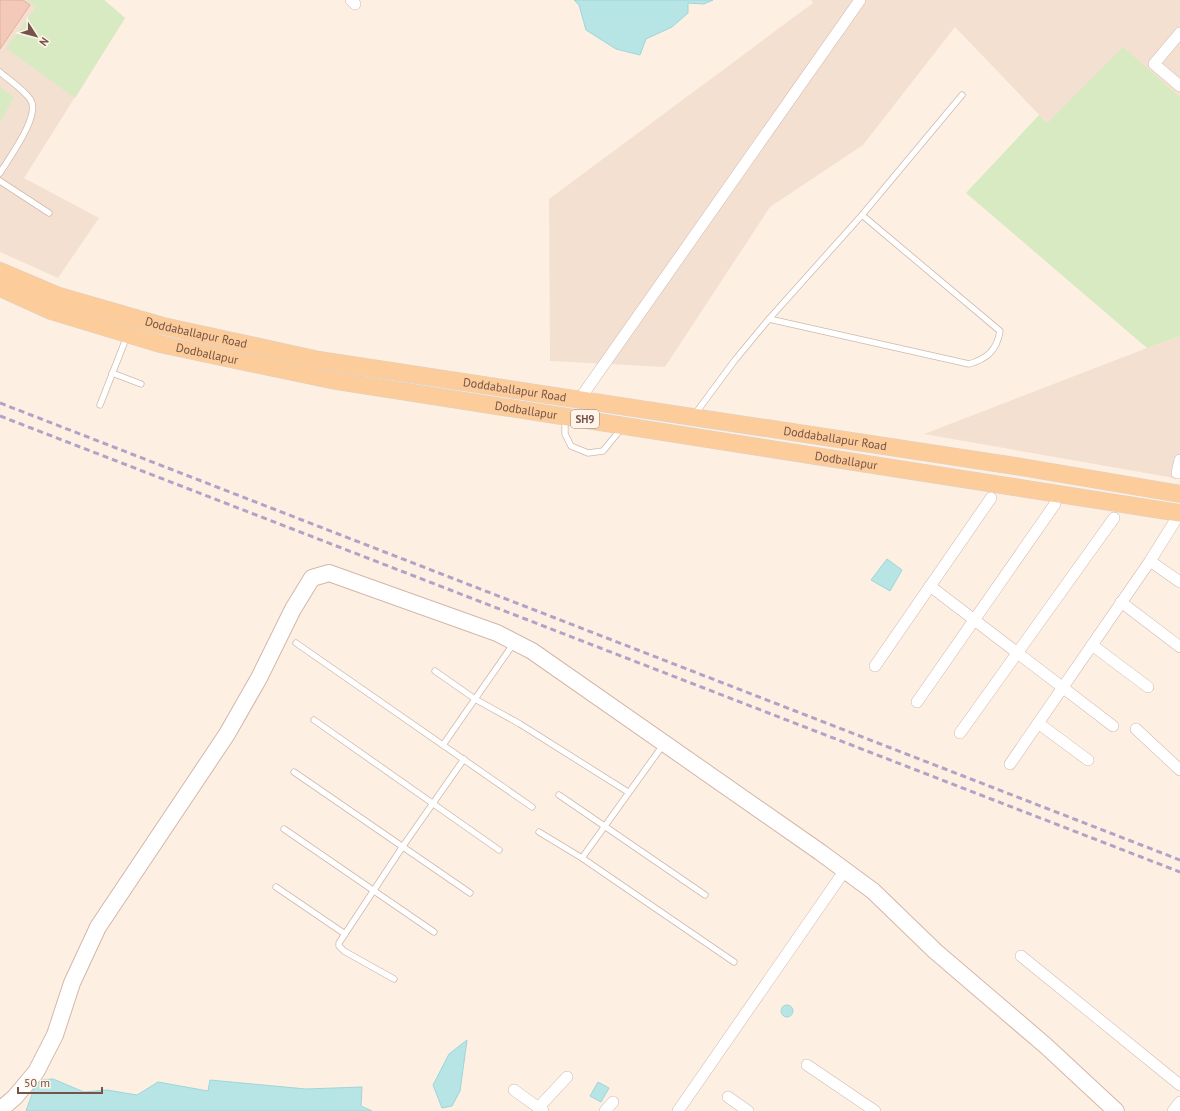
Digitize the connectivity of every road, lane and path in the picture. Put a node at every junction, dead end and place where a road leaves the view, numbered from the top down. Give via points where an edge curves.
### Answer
1 (860, 0) edge
2 (1180, 33) edge
3 (0, 72) edge
4 (1180, 86) edge
5 (962, 95) dead end
6 (0, 173) edge
7 (0, 181) edge
8 (49, 213) dead end
9 (862, 216) junction
10 (0, 271) edge
11 (0, 288) edge
12 (769, 319) junction
13 (128, 334) junction
14 (112, 373) junction
15 (140, 384) dead end
16 (579, 400) junction
17 (100, 405) dead end
18 (565, 416) junction
19 (692, 418) junction
20 (623, 425) junction
21 (1180, 460) edge
22 (1177, 474) dead end
23 (1180, 494) edge
24 (991, 498) dead end
25 (1055, 504) dead end
26 (1180, 513) edge
27 (1114, 518) dead end
28 (1150, 561) junction
29 (1180, 582) edge
30 (930, 586) junction
31 (1122, 602) junction
32 (974, 620) junction
33 (515, 642) junction
34 (296, 643) dead end
35 (1092, 645) junction
36 (1180, 647) edge
37 (1017, 653) junction
38 (875, 666) dead end
39 (435, 671) dead end
40 (1063, 687) junction
41 (1148, 687) dead end
42 (475, 699) junction
43 (917, 702) dead end
44 (314, 720) dead end
45 (1038, 723) junction
46 (1113, 726) dead end
47 (1136, 729) dead end
48 (960, 733) dead end
49 (664, 744) junction
50 (443, 745) junction
51 (464, 759) junction
52 (1088, 760) dead end
53 (1010, 764) dead end
54 (1180, 770) edge
55 (294, 772) dead end
56 (628, 792) junction
57 (559, 795) dead end
58 (433, 802) junction
59 (532, 807) dead end
60 (604, 827) junction
61 (284, 830) dead end
62 (539, 832) dead end
63 (403, 846) junction
64 (499, 850) dead end
65 (582, 858) junction
66 (845, 870) junction
67 (276, 887) dead end
68 (373, 891) junction
69 (470, 893) dead end
70 (705, 894) dead end
71 (434, 932) dead end
72 (345, 934) junction
73 (1021, 956) dead end
74 (734, 962) dead end
75 (394, 979) dead end
76 (807, 1065) dead end
77 (567, 1077) dead end
78 (1180, 1085) edge
79 (514, 1090) dead end
80 (728, 1097) dead end
81 (613, 1102) dead end
82 (1180, 1102) edge
83 (541, 1109) edge
84 (0, 1110) edge
85 (605, 1111) edge
86 (678, 1111) edge
87 (748, 1111) edge
88 (875, 1111) edge
89 (1116, 1111) edge
90 (1173, 1111) edge

1 - 16 street
2 - 4 street via 1154,64
3 - 6 lane via 30,99 34,112
5 - 9 lane
7 - 8 lane
9 - 12 lane
9 - 12 lane via 1000,331 998,343 982,361 969,364
10 - 16 main road, Doddaballapur Road / SH9 via 59,296 171,328 319,360
11 - 13 main road, Dodballapur / SH9 via 51,311
12 - 19 lane
13 - 14 lane
13 - 18 main road, Dodballapur / SH9 via 160,344 330,380
14 - 15 lane
14 - 17 lane
16 - 19 main road, Doddaballapur Road / SH9
18 - 20 main road, Dodballapur / SH9
18 - 20 lane via 565,434 571,446 588,453 603,451 614,440
19 - 23 main road, Doddaballapur Road / SH9 via 1015,466
20 - 26 main road, Dodballapur / SH9
21 - 22 street
24 - 30 street
25 - 32 street
26 - 28 street
27 - 37 street
28 - 29 street
28 - 31 street
30 - 32 street
30 - 38 street
31 - 35 street
31 - 36 street
32 - 37 street
32 - 43 street
33 - 42 lane
33 - 49 street via 532,651
33 - 84 street via 497,633 329,573 312,578 227,734 98,927 72,983 54,1035 36,1072
34 - 50 lane
35 - 40 street
35 - 41 street
37 - 40 street
37 - 48 street
39 - 42 lane
40 - 45 street
40 - 46 street
42 - 50 lane
42 - 56 lane via 520,724
44 - 58 lane
45 - 52 street
45 - 53 street
47 - 54 street
49 - 56 lane
49 - 66 street
50 - 51 lane
51 - 58 lane
51 - 59 lane
55 - 63 lane
56 - 60 lane
57 - 60 lane
58 - 63 lane
58 - 64 lane
60 - 65 lane
60 - 70 lane
61 - 68 lane
62 - 65 lane
63 - 68 lane
63 - 69 lane
65 - 74 lane
66 - 86 street
66 - 89 street via 873,891 935,951 1046,1046
67 - 72 lane
68 - 71 lane
68 - 72 lane
72 - 75 lane via 339,943 341,949
73 - 78 street
76 - 88 street
77 - 83 street
79 - 83 street
80 - 87 street
81 - 85 street
82 - 90 street

